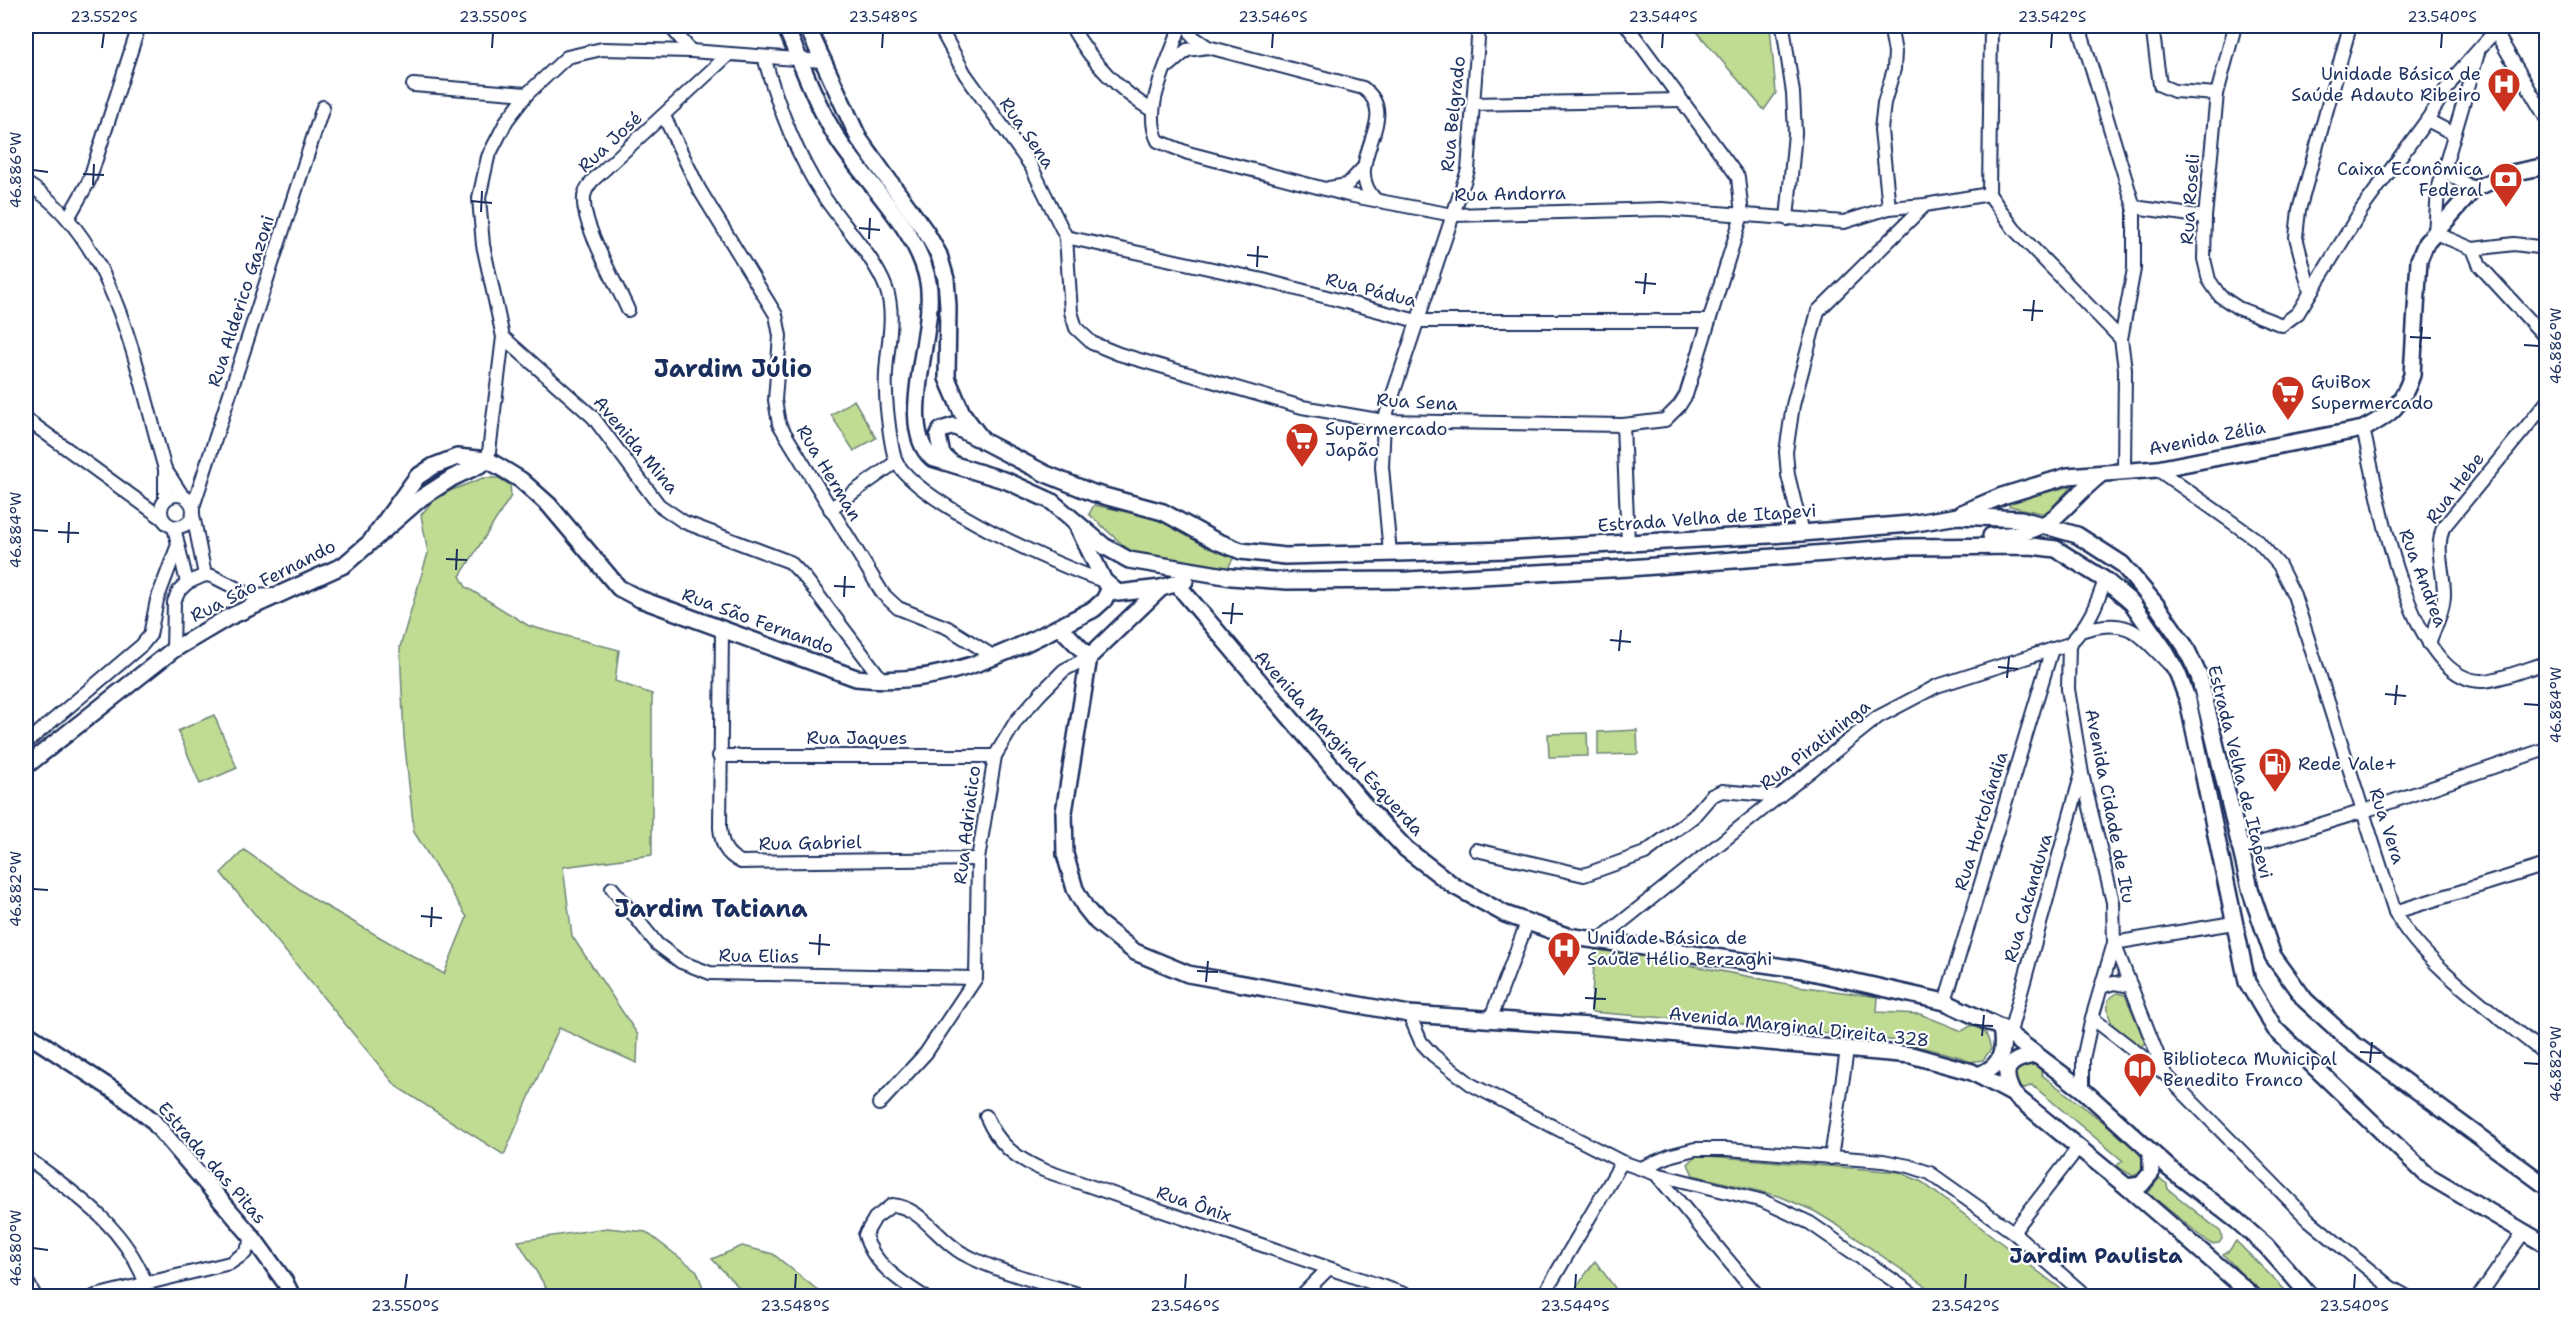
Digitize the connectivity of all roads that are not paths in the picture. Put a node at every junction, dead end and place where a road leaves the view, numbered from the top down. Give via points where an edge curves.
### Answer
1 (139, 26) edge
2 (670, 26) edge
3 (785, 26) edge
4 (807, 26) edge
5 (939, 26) edge
6 (1071, 26) edge
7 (1180, 26) edge
8 (1188, 26) edge
9 (1479, 26) edge
10 (1627, 26) edge
11 (1783, 26) edge
12 (1890, 26) edge
13 (1991, 26) edge
14 (2079, 26) edge
15 (2152, 26) edge
16 (2235, 26) edge
17 (2350, 26) edge
18 (2495, 28) edge
19 (1208, 47) junction
20 (2480, 49) junction
21 (691, 51) junction
22 (728, 55) junction
23 (764, 57) junction
24 (799, 59) junction
25 (822, 61) junction
26 (1165, 72) junction
27 (413, 85) dead end
28 (527, 94) junction
29 (2217, 94) junction
30 (1681, 100) junction
31 (1473, 104) junction
32 (323, 107) dead end
33 (1153, 111) junction
34 (664, 116) junction
35 (2547, 118) edge
36 (2427, 120) junction
37 (2454, 134) junction
38 (2446, 165) junction
39 (2547, 166) edge
40 (1363, 168) junction
41 (26, 183) edge
42 (1328, 189) junction
43 (2474, 189) junction
44 (1989, 194) junction
45 (1377, 201) junction
46 (1925, 205) junction
47 (1888, 207) junction
48 (2134, 207) junction
49 (1742, 214) junction
50 (1454, 215) junction
51 (2205, 217) junction
52 (68, 218) junction
53 (1787, 219) junction
54 (2435, 233) junction
55 (1066, 237) junction
56 (2547, 248) edge
57 (2473, 249) junction
58 (2310, 292) junction
59 (628, 310) dead end
60 (1417, 321) junction
61 (1709, 321) junction
62 (503, 337) junction
63 (2547, 338) edge
64 (2121, 339) junction
65 (2547, 403) edge
66 (26, 419) edge
67 (1384, 421) junction
68 (1623, 425) junction
69 (2363, 429) junction
70 (983, 441) junction
71 (486, 460) junction
72 (896, 462) junction
73 (958, 467) junction
74 (165, 469) junction
75 (2157, 469) junction
76 (2124, 472) junction
77 (2102, 474) junction
78 (183, 495) junction
79 (165, 500) junction
80 (830, 509) junction
81 (193, 511) junction
82 (1958, 516) junction
83 (162, 518) junction
84 (1075, 519) junction
85 (2045, 524) junction
86 (174, 527) junction
87 (1802, 533) junction
88 (1628, 543) junction
89 (177, 547) junction
90 (1905, 548) junction
91 (1390, 553) junction
92 (205, 575) junction
93 (1215, 575) junction
94 (2104, 580) junction
95 (187, 583) junction
96 (1176, 583) junction
97 (1107, 585) junction
98 (1161, 588) junction
99 (284, 593) junction
100 (1060, 627) junction
101 (722, 629) junction
102 (2084, 630) junction
103 (2069, 644) junction
104 (2429, 644) junction
105 (2052, 649) junction
106 (173, 650) junction
107 (1089, 657) junction
108 (996, 658) junction
109 (2547, 663) edge
110 (2178, 674) junction
111 (883, 681) junction
112 (26, 743) edge
113 (2547, 749) edge
114 (719, 756) junction
115 (995, 756) junction
116 (26, 766) edge
117 (2082, 774) junction
118 (1779, 796) junction
119 (2364, 811) junction
120 (2240, 849) junction
121 (1476, 850) dead end
122 (978, 859) junction
123 (2547, 865) edge
124 (612, 888) dead end
125 (2395, 912) junction
126 (1527, 923) junction
127 (2233, 923) junction
128 (1598, 941) junction
129 (2114, 943) junction
130 (976, 978) junction
131 (2131, 986) junction
132 (2101, 987) junction
133 (1945, 1002) junction
134 (1409, 1014) junction
135 (2092, 1018) junction
136 (1490, 1020) junction
137 (2005, 1030) junction
138 (26, 1033) edge
139 (1847, 1050) junction
140 (2035, 1055) junction
141 (2547, 1055) edge
142 (2083, 1059) junction
143 (2165, 1074) junction
144 (1978, 1075) junction
145 (2062, 1075) junction
146 (2083, 1090) junction
147 (2013, 1094) junction
148 (879, 1104) dead end
149 (986, 1116) dead end
150 (2078, 1148) junction
151 (2151, 1152) junction
152 (26, 1158) edge
153 (1831, 1158) junction
154 (1622, 1162) junction
155 (1641, 1168) junction
156 (1656, 1174) junction
157 (2127, 1186) junction
158 (2547, 1186) edge
159 (2013, 1232) junction
160 (2523, 1233) junction
161 (253, 1238) junction
162 (2547, 1245) edge
163 (1328, 1269) junction
164 (26, 1280) edge
165 (146, 1284) junction
166 (35, 1296) edge
167 (95, 1296) edge
168 (292, 1296) edge
169 (923, 1296) edge
170 (1084, 1296) edge
171 (1301, 1296) edge
172 (1410, 1296) edge
173 (1543, 1296) edge
174 (1758, 1296) edge
175 (1916, 1296) edge
176 (2086, 1296) edge
177 (2253, 1296) edge
178 (2310, 1296) edge
179 (2406, 1296) edge
180 (2479, 1296) edge

1 - 52 street via 89,181
2 - 21 street
3 - 24 main road
4 - 25 main road, Estrada Velha de Itapevi
5 - 55 street, Rua Sena via 965,74 1031,166
6 - 33 street via 1083,46 1126,95
7 - 26 street, Rua Andorra
8 - 19 street via 1193,37
9 - 31 street, Rua Belgrado
10 - 30 street, Rua Sena
11 - 53 street via 1794,93 1795,133
12 - 47 street via 1894,69 1881,130
13 - 44 street
14 - 48 street
15 - 29 street via 2160,85 2174,91
16 - 29 street, Rua Roseli
17 - 58 street via 2299,210 2296,237
18 - 20 street
18 - 35 street
19 - 26 street via 1187,50
19 - 40 street via 1363,88 1372,95 1378,111
20 - 36 street via 2455,76
20 - 37 street
21 - 22 street
21 - 28 street via 602,49 567,57
22 - 23 street
22 - 34 street, Rua José
23 - 24 street
23 - 72 street via 811,176 886,288 891,311 884,370
24 - 25 street
24 - 73 main road via 838,139 908,232 922,258 931,306 916,404 916,432 923,450 932,458
25 - 70 main road, Estrada Velha de Itapevi via 859,140 939,255 948,297 947,378 962,412
26 - 33 street, Rua Andorra
27 - 28 street
28 - 62 street via 507,120 488,157 479,198 483,245
29 - 51 street, Rua Roseli
30 - 31 street
30 - 49 street, Rua Sena via 1738,177
31 - 50 street, Rua Belgrado via 1468,170
32 - 81 street, Rua Alderico Gazoni
33 - 42 street, Rua Andorra via 1152,128 1158,141 1169,147
34 - 59 street, Rua José via 585,191 588,221
34 - 80 street, Rua Herman via 699,189 776,315 780,336 775,400 779,424
36 - 37 street
36 - 58 street via 2362,209
37 - 38 street
38 - 43 street via 2452,176
38 - 54 street via 2438,190
39 - 43 main road, Avenida Zélia via 2507,174
40 - 42 street via 1347,185
40 - 45 street via 1366,189
41 - 52 street
42 - 45 street, Rua Andorra
43 - 54 main road, Avenida Zélia
44 - 46 street, Rua Andorra
44 - 64 street via 2014,228
45 - 50 street, Rua Andorra
46 - 47 street, Rua Andorra
46 - 87 street via 1818,311 1792,405 1786,452
47 - 53 street, Rua Andorra via 1844,222
48 - 51 street
48 - 64 street via 2134,269
49 - 50 street, Rua Andorra via 1662,209
49 - 53 street, Rua Andorra
49 - 61 street, Rua Sena
50 - 60 street, Rua Belgrado
51 - 58 street, Rua Roseli via 2204,259 2209,280 2220,296 2238,308 2282,325 2298,313
52 - 74 street via 114,297
54 - 57 street
54 - 69 main road, Avenida Zélia via 2426,243 2420,260 2412,375 2407,390 2388,417
55 - 60 street, Rua Pádua via 1263,280
55 - 67 street, Rua Sena via 1071,312 1082,337 1092,343 1302,406
56 - 57 street via 2514,244
57 - 63 street via 2480,266
60 - 61 street, Rua Pádua
60 - 67 street, Rua Belgrado
61 - 68 street, Rua Sena via 1679,406 1665,420
62 - 71 street
62 - 111 street, Avenida Mina via 592,417 659,505 684,522 790,562
64 - 76 street via 2125,369
65 - 104 street, Rua Hebe via 2443,528 2438,541 2444,592
66 - 83 street
67 - 68 street, Rua Sena
67 - 91 street, Rua Belgrado via 1382,466
68 - 88 street
69 - 75 main road, Avenida Zélia
69 - 104 street, Rua Andrea via 2381,517 2419,630
70 - 73 main road via 954,426 941,430 938,436 942,455
70 - 91 main road, Estrada Velha de Itapevi via 1046,474 1093,493 1162,512 1241,551 1285,556
71 - 99 main road, Rua São Fernando via 421,498 344,565
71 - 101 main road, Rua São Fernando via 521,480 549,505 619,588
72 - 80 street
72 - 97 street via 969,520
73 - 84 main road via 1028,490
74 - 78 street
74 - 79 street
75 - 76 main road, Avenida Zélia
75 - 119 street, Rua Vera via 2257,540 2279,565 2294,595
76 - 77 main road, Avenida Zélia
77 - 82 main road, Avenida Zélia via 2068,476 2002,496
77 - 85 main road via 2059,516
78 - 79 street
78 - 81 street
79 - 83 street
80 - 108 street, Rua Herman via 883,594 898,608 948,628
81 - 86 street via 188,523
81 - 92 street
82 - 85 main road, Estrada Velha de Itapevi
82 - 87 main road, Estrada Velha de Itapevi
83 - 86 street
84 - 93 main road via 1104,546 1129,560
84 - 97 main road
85 - 90 main road via 2009,536 1922,539
85 - 120 main road, Estrada Velha de Itapevi via 2077,535 2122,564 2185,646 2199,676
86 - 89 street
87 - 88 main road, Estrada Velha de Itapevi
88 - 91 main road, Estrada Velha de Itapevi
89 - 95 street
89 - 112 street via 157,600 150,635
90 - 93 main road via 1408,580 1287,581
90 - 94 main road via 2056,549
92 - 95 street
92 - 99 street via 250,595
93 - 96 main road
94 - 102 street, Rua Piratininga
94 - 110 main road via 2132,603
95 - 106 street via 174,602
96 - 98 main road
96 - 126 main road, Avenida Marginal Esquerda via 1305,739 1406,849 1462,891
97 - 98 main road via 1125,594
97 - 100 main road, Rua São Fernando via 1104,600 1094,609
98 - 107 main road, Rua Adriatico
99 - 106 main road, Rua São Fernando via 227,618
100 - 107 main road
100 - 108 main road, Rua São Fernando
101 - 111 main road, Rua São Fernando via 856,678
101 - 114 street, Rua Gabriel
102 - 103 street, Rua Piratininga
102 - 110 street via 2103,624 2121,625 2136,633
103 - 105 street, Rua Piratininga
103 - 117 street, Avenida Cidade de Itu via 2068,689
104 - 109 street, Rua Andrea via 2445,665 2481,682
105 - 118 street, Rua Piratininga via 1937,686 1901,703
105 - 133 street, Rua Hortolândia
106 - 116 main road, Rua São Fernando
107 - 115 street, Rua Adriatico via 1064,670 1041,693 1016,722
107 - 134 main road, Avenida Marginal Direita 328 via 1064,826 1065,854 1075,889 1097,922 1134,952 1188,974
108 - 111 main road, Rua São Fernando via 933,676
110 - 127 main road via 2188,701
113 - 119 street
114 - 115 street, Rua Jaques
114 - 122 street, Rua Gabriel via 722,846 741,862
115 - 122 street, Rua Adriatico
117 - 129 street, Avenida Cidade de Itu via 2113,902
117 - 137 street, Rua Catanduva
118 - 121 street via 1722,791 1711,796 1693,817 1645,853 1584,875
118 - 128 street, Rua Piratininga
119 - 120 street
119 - 125 street, Rua Vera
120 - 158 main road, Estrada Velha de Itapevi via 2273,956 2305,1000 2351,1042
122 - 130 street, Rua Adriatico
123 - 125 street
124 - 130 street, Rua Elias via 657,944 681,962 710,973
125 - 141 street, Rua Vera via 2408,934 2439,966
126 - 128 main road, Avenida Marginal Esquerda
126 - 136 street
127 - 129 street
127 - 160 main road via 2247,982 2276,1029 2427,1175
128 - 133 main road, Avenida Marginal Esquerda via 1798,969
129 - 131 street, Avenida Cidade de Itu
129 - 132 street
130 - 148 street via 926,1053
131 - 132 street via 2114,983
131 - 143 street, Avenida Cidade de Itu
132 - 135 street
133 - 137 main road, Avenida Marginal Esquerda
134 - 136 main road, Avenida Marginal Direita 328
134 - 154 street via 1421,1042 1432,1055 1472,1085
135 - 142 street
135 - 143 street, Avenida Cidade de Itu
136 - 139 main road, Avenida Marginal Direita 328
137 - 140 main road, Avenida Marginal Esquerda
137 - 144 main road via 1997,1065
138 - 161 main road, Estrada das Pitas via 152,1120
139 - 144 main road, Avenida Marginal Direita 328 via 1911,1055
139 - 153 street
140 - 145 main road, Avenida Marginal Esquerda
140 - 147 main road via 2010,1063 2006,1074
142 - 145 street
142 - 146 street
143 - 179 street, Avenida Cidade de Itu via 2309,1220
144 - 147 main road, Avenida Marginal Direita 328
145 - 146 main road, Avenida Marginal Esquerda
146 - 151 main road, Avenida Marginal Esquerda
147 - 150 main road, Avenida Marginal Direita 328
149 - 163 street, Rua Ônix via 1003,1146 1022,1161
150 - 157 main road, Avenida Marginal Direita 328
150 - 159 street
151 - 157 main road via 2151,1173 2141,1185
151 - 178 main road, Avenida Marginal Esquerda via 2266,1246
152 - 165 street via 100,1214 130,1251
153 - 155 street via 1695,1149
153 - 159 street via 1883,1161 1930,1173
154 - 155 street
154 - 173 street
155 - 156 street
156 - 174 street
156 - 175 street via 1763,1202 1810,1223
157 - 177 main road, Avenida Marginal Direita 328
159 - 176 street
160 - 162 main road
160 - 180 street
161 - 165 street via 245,1252 230,1263
161 - 168 main road, Estrada das Pitas
163 - 171 street
163 - 172 street, Rua Ônix
164 - 166 street
165 - 167 street
169 - 170 street via 874,1256 865,1235 875,1218 892,1205 913,1211 962,1253

